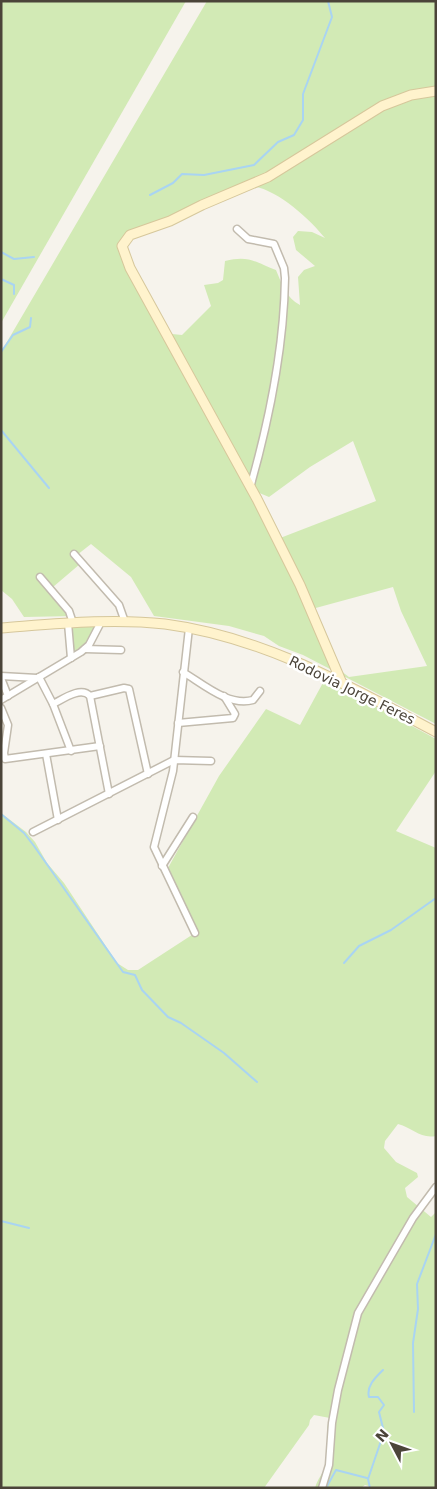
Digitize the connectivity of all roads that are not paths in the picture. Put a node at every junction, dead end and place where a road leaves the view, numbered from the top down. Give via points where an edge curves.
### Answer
1 (436, 91) edge
2 (237, 229) dead end
3 (250, 488) junction
4 (74, 554) dead end
5 (40, 577) dead end
6 (101, 622) junction
7 (125, 622) junction
8 (71, 623) junction
9 (1, 628) edge
10 (189, 628) junction
11 (85, 649) junction
12 (121, 650) dead end
13 (71, 658) junction
14 (183, 672) junction
15 (1, 677) edge
16 (38, 677) junction
17 (341, 681) junction
18 (260, 690) dead end
19 (8, 696) junction
20 (90, 696) junction
21 (224, 696) junction
22 (1, 700) edge
23 (53, 704) junction
24 (1, 708) edge
25 (178, 722) junction
26 (436, 732) edge
27 (100, 746) junction
28 (71, 751) junction
29 (46, 754) junction
30 (174, 760) junction
31 (211, 761) dead end
32 (148, 774) junction
33 (109, 794) junction
34 (193, 818) dead end
35 (58, 820) junction
36 (33, 832) dead end
37 (162, 866) junction
38 (195, 933) dead end
39 (436, 1187) edge
40 (322, 1488) edge

1 - 3 street via 392,101 268,177 170,222 130,235 123,242 130,268
2 - 3 street via 248,239 274,244 285,278 280,345 262,446
3 - 17 street via 300,585
4 - 7 street via 119,605
5 - 8 street via 69,611
6 - 7 street, Rodovia Jorge Feres
6 - 8 street, Rodovia Jorge Feres
6 - 11 street
7 - 10 street, Rodovia Jorge Feres
8 - 9 street, Rodovia Jorge Feres
8 - 13 street
10 - 14 street
10 - 17 street, Rodovia Jorge Feres via 272,651
11 - 12 street
11 - 13 street
13 - 16 street
14 - 21 street
14 - 25 street
15 - 16 street
15 - 19 street
16 - 19 street
16 - 23 street
17 - 26 street, Rodovia Jorge Feres
18 - 21 street via 253,700 245,702
19 - 22 street
20 - 23 street via 81,692
20 - 27 street
20 - 32 street via 124,688 130,690
21 - 25 street via 235,714 233,718
23 - 28 street
24 - 29 street via 8,725 5,759
25 - 30 street
27 - 28 street
27 - 33 street
28 - 29 street
29 - 35 street
30 - 31 street
30 - 32 street
30 - 37 street via 154,844
32 - 33 street
33 - 35 street
34 - 37 street
35 - 36 street
37 - 38 street
39 - 40 street via 413,1218 358,1313 338,1390 329,1465

